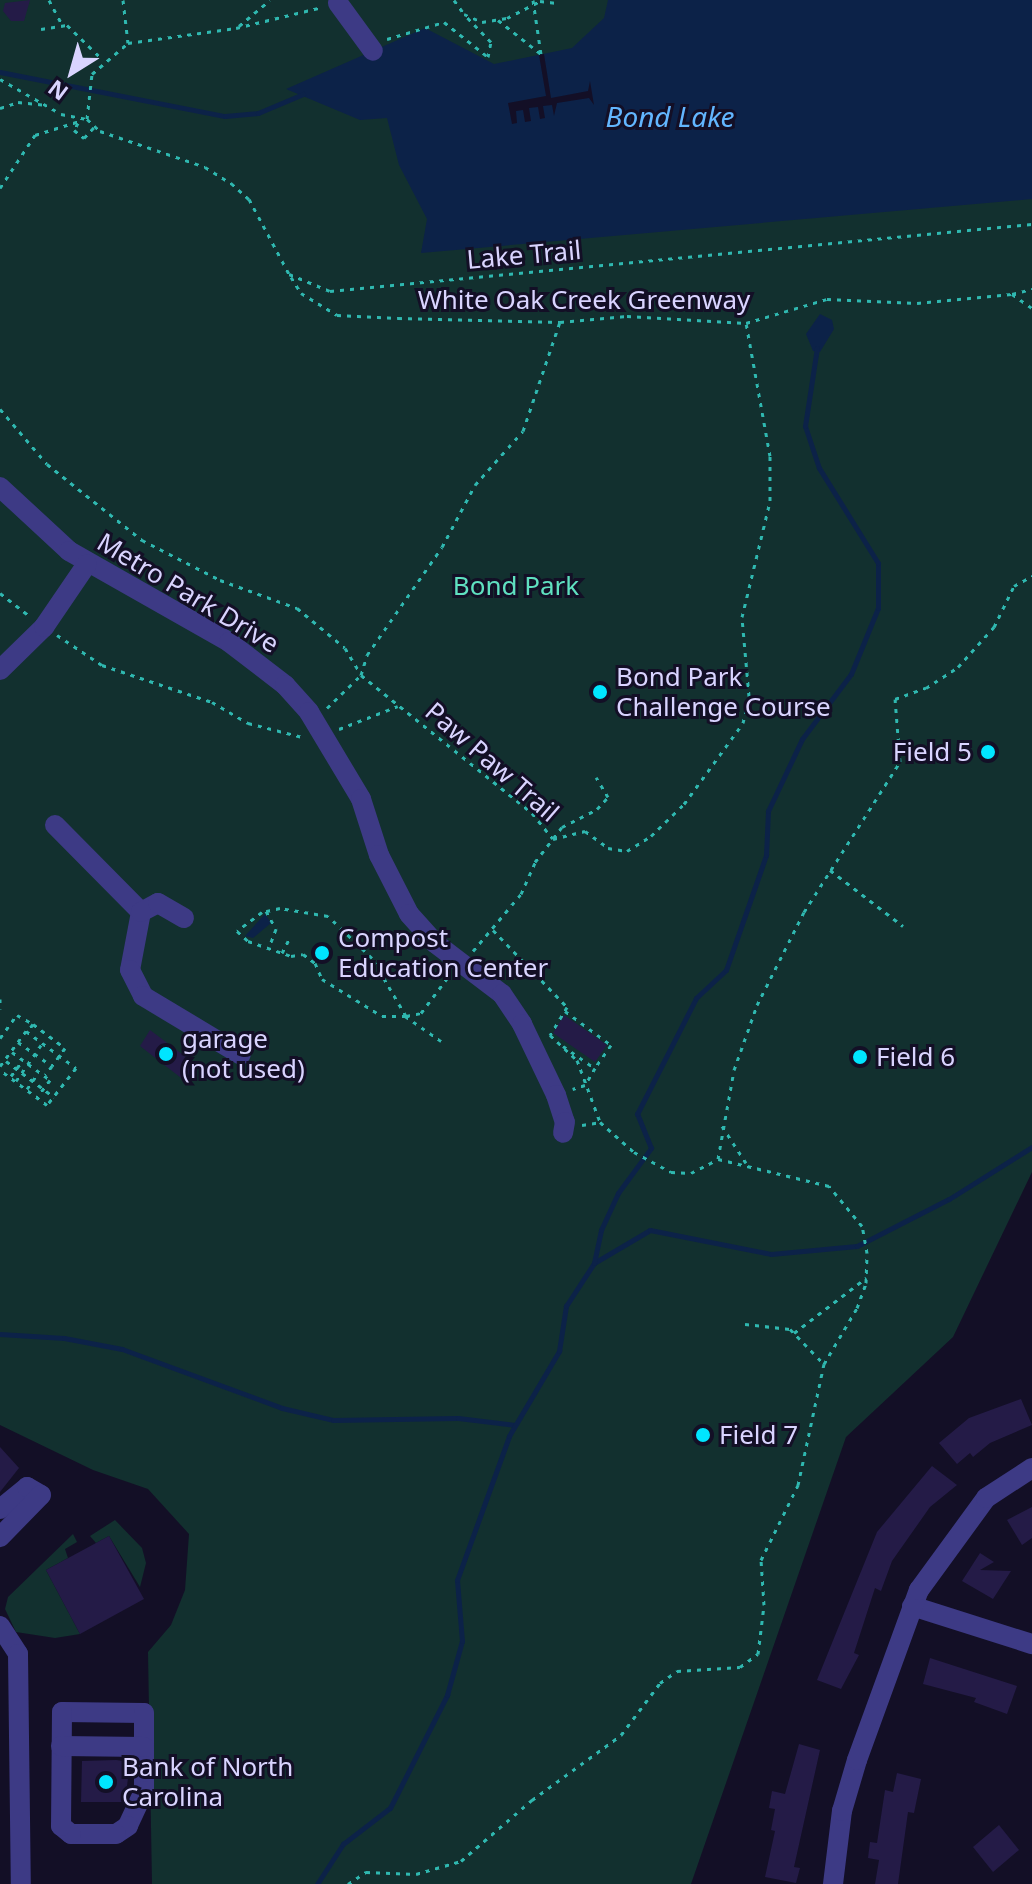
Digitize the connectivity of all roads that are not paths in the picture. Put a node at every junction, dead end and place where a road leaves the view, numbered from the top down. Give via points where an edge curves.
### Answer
1 (338, 3) road end
2 (377, 46) road end
3 (0, 487) edge
4 (87, 564) junction
5 (0, 670) edge
6 (55, 825) dead end
7 (141, 912) junction
8 (184, 918) dead end
9 (241, 1055) dead end
10 (564, 1127) road end
11 (1032, 1468) edge
12 (33, 1487) junction
13 (0, 1494) edge
14 (0, 1509) edge
15 (0, 1537) edge
16 (912, 1606) junction
17 (0, 1626) edge
18 (1032, 1644) edge
19 (10, 1704) edge
20 (61, 1746) junction
21 (144, 1747) junction
22 (21, 1884) edge
23 (833, 1884) edge

1 - 2 street
3 - 4 street, Metro Park Drive
4 - 5 street via 44,627
4 - 10 street, Metro Park Drive via 260,664 332,732 392,888 435,943 502,994 522,1024
6 - 7 street
7 - 8 street via 158,903
7 - 9 street via 130,970 143,996
11 - 16 street via 986,1498 929,1573
12 - 13 street via 18,1478
12 - 14 street
12 - 15 street via 41,1495
16 - 18 street
16 - 23 street via 842,1811
17 - 19 street via 18,1654
19 - 22 street
20 - 21 street
20 - 21 street via 62,1712 144,1713
20 - 21 street via 61,1826 71,1834 116,1834 128,1826 140,1804

